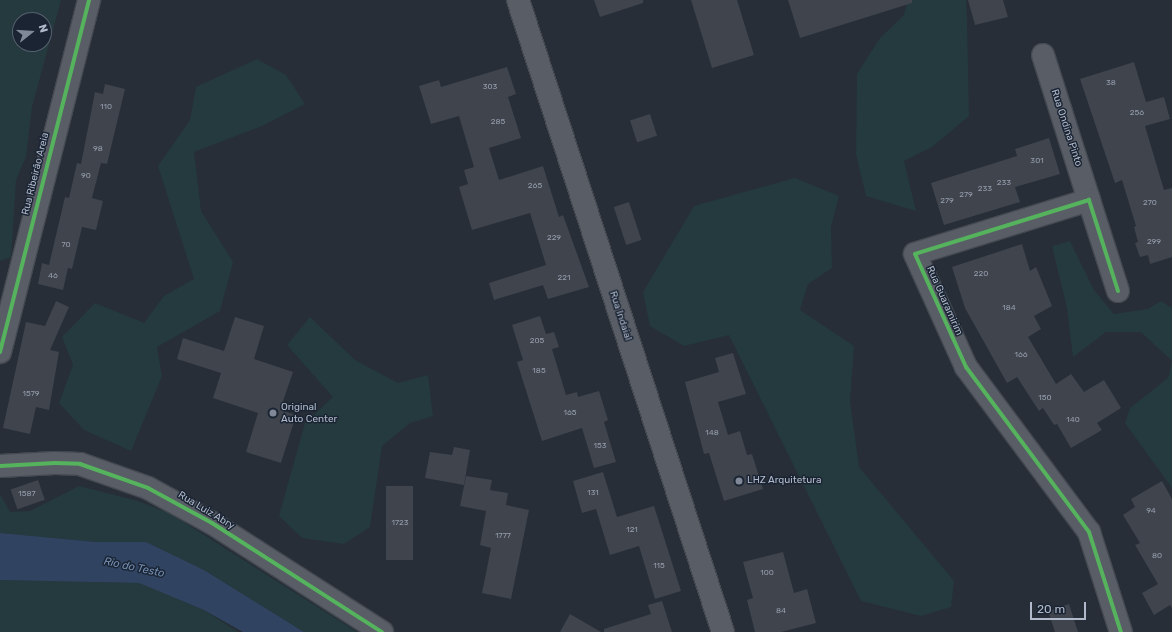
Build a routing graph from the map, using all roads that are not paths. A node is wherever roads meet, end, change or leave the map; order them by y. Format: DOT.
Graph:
graph roads {
  1 [pos="89,0"];
  2 [pos="518,0"];
  3 [pos="1043,55"];
  4 [pos="1089,200"];
  5 [pos="1118,291"];
  6 [pos="0,352"];
  7 [pos="0,466"];
  8 [pos="382,632"];
  9 [pos="723,632"];
  10 [pos="1121,632"];
  1 -- 6 [label="street, Rua Ribeirão Areia"];
  2 -- 9 [label="street, Rua Indaial"];
  3 -- 4 [label="street, Rua Ondina Pinto"];
  4 -- 5 [label="street"];
  4 -- 10 [label="street, Rua Guaramirim"];
  7 -- 8 [label="street, Rua Luiz Abry"];
}
